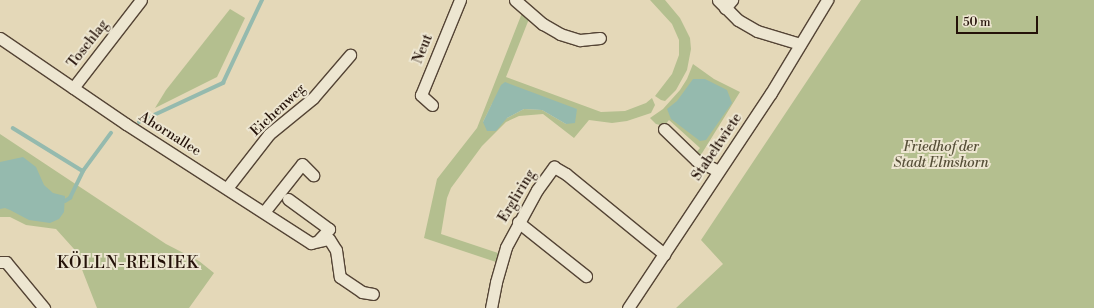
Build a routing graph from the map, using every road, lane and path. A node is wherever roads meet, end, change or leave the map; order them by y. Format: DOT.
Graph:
graph roads {
  1 [pos="141,0"];
  2 [pos="460,0"];
  3 [pos="514,0"];
  4 [pos="827,0"];
  5 [pos="725,3"];
  6 [pos="0,38"];
  7 [pos="600,38"];
  8 [pos="800,44"];
  9 [pos="350,55"];
  10 [pos="74,88"];
  11 [pos="432,105"];
  12 [pos="664,129"];
  13 [pos="719,171"];
  14 [pos="313,175"];
  15 [pos="227,188"];
  16 [pos="288,199"];
  17 [pos="264,212"];
  18 [pos="518,222"];
  19 [pos="318,241"];
  20 [pos="664,254"];
  21 [pos="0,262"];
  22 [pos="586,276"];
  23 [pos="373,294"];
  24 [pos="630,307"];
  25 [pos="44,308"];
  26 [pos="492,308"];
  1 -- 10 [label="street, Toschlag"];
  2 -- 11 [label="street, Neut"];
  3 -- 7 [label="street"];
  4 -- 8 [label="street, Stabeltwiete"];
  5 -- 8 [label="street"];
  6 -- 10 [label="street, Ahornallee"];
  8 -- 13 [label="street, Stabeltwiete"];
  9 -- 15 [label="street, Eichenweg"];
  10 -- 15 [label="street, Ahornallee"];
  12 -- 13 [label="street"];
  13 -- 20 [label="street, Stabeltwiete"];
  14 -- 17 [label="street"];
  15 -- 17 [label="street, Ahornallee"];
  16 -- 19 [label="street"];
  17 -- 19 [label="street, Ahornallee"];
  18 -- 20 [label="street, Ergliring"];
  18 -- 22 [label="street"];
  18 -- 26 [label="street, Ergliring"];
  19 -- 23 [label="street, Ahornallee"];
  20 -- 24 [label="street, Stabeltwiete"];
  21 -- 25 [label="street"];
}
